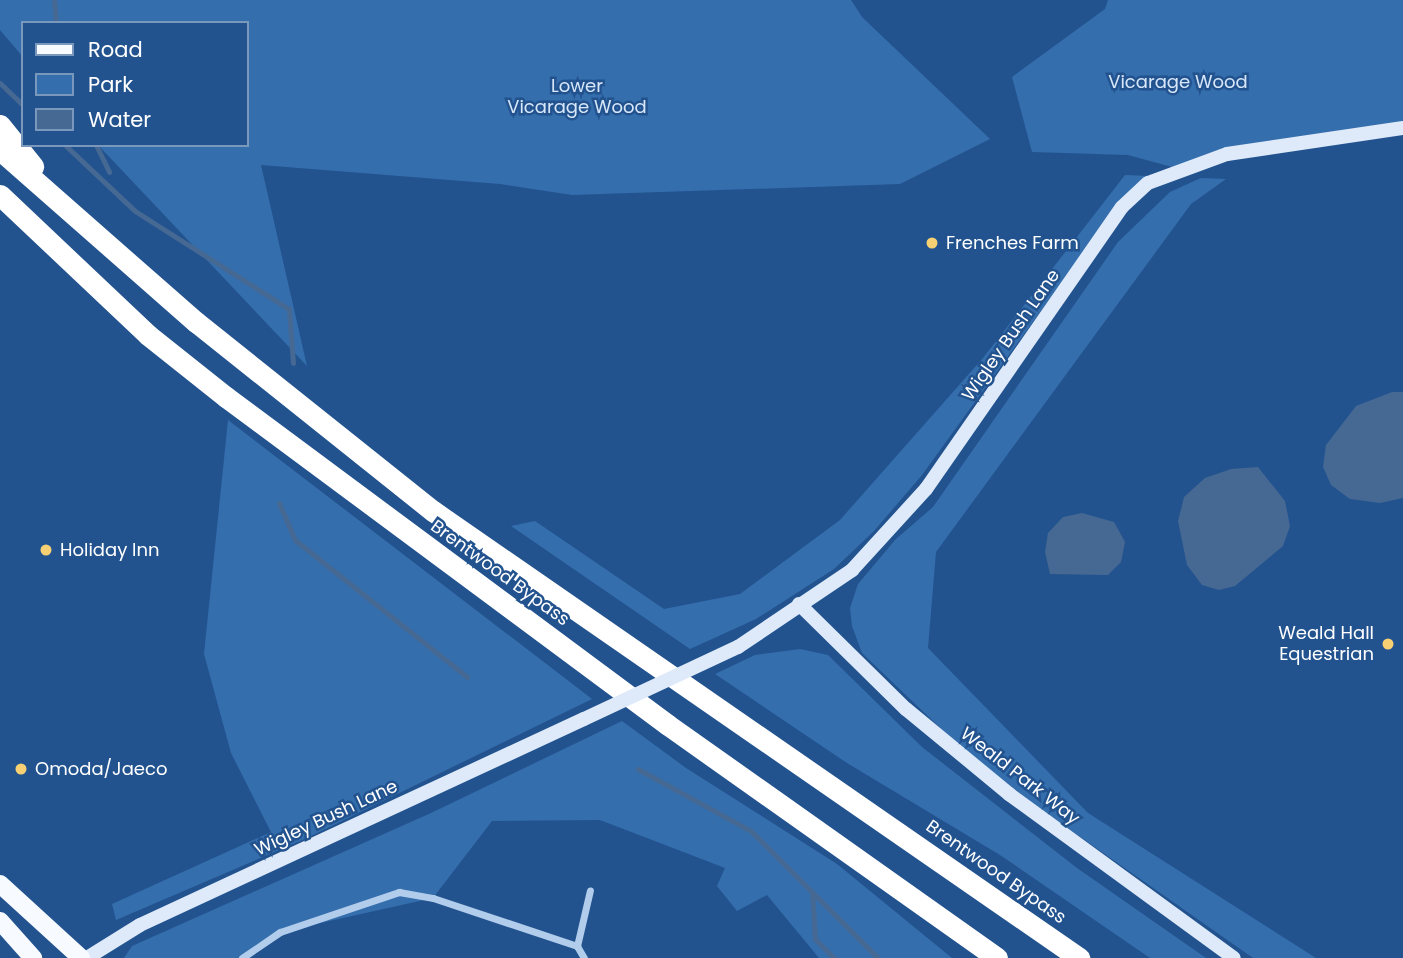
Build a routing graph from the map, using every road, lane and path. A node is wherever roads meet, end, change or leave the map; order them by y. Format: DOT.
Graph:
graph roads {
  1 [pos="0,125"];
  2 [pos="1403,128"];
  3 [pos="0,150"];
  4 [pos="0,195"];
  5 [pos="78,222"];
  6 [pos="799,604"];
  7 [pos="0,884"];
  8 [pos="590,890"];
  9 [pos="0,921"];
  10 [pos="577,946"];
  11 [pos="33,958"];
  12 [pos="81,958"];
  13 [pos="87,958"];
  14 [pos="242,958"];
  15 [pos="584,958"];
  16 [pos="997,958"];
  17 [pos="1079,958"];
  18 [pos="1234,958"];
  1 -- 5 [label="highway"];
  2 -- 6 [label="street, Wigley Bush Lane"];
  3 -- 5 [label="highway"];
  4 -- 16 [label="highway, Brentwood Bypass"];
  5 -- 17 [label="highway, Brentwood Bypass"];
  6 -- 13 [label="street, Wigley Bush Lane, bridge"];
  6 -- 18 [label="street, Weald Park Way"];
  7 -- 12 [label="main road"];
  8 -- 10 [label="street"];
  9 -- 11 [label="main road"];
  10 -- 14 [label="street"];
  10 -- 15 [label="street"];
}
